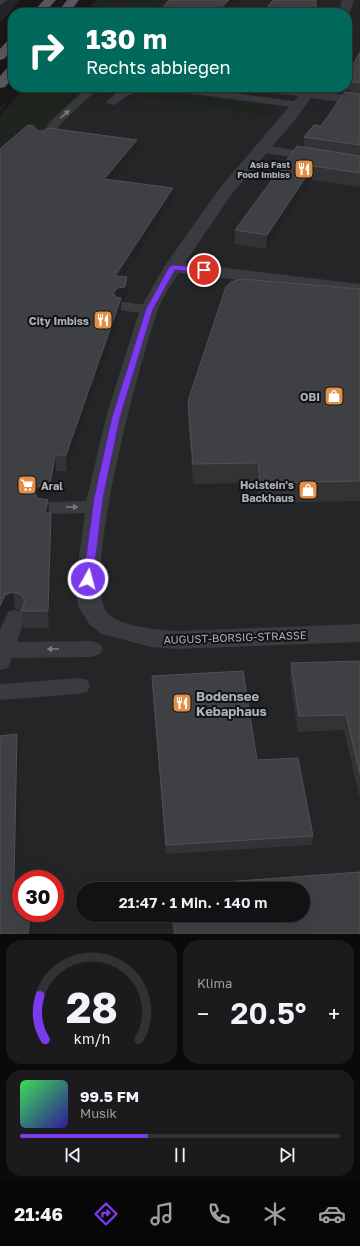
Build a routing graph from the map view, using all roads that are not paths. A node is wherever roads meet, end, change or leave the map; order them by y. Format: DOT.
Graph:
graph roads {
  1 [pos="3,0"];
  2 [pos="50,0"];
  3 [pos="73,0"];
  4 [pos="0,2"];
  5 [pos="360,4"];
  6 [pos="347,5"];
  7 [pos="43,8"];
  8 [pos="67,8"];
  9 [pos="8,47"];
  10 [pos="0,56"];
  11 [pos="8,75"];
  12 [pos="0,84"];
  13 [pos="90,92"];
  14 [pos="124,92"];
  15 [pos="252,92"];
  16 [pos="288,92"];
  17 [pos="306,95"];
  18 [pos="360,101"];
  19 [pos="112,102"];
  20 [pos="42,139"];
  21 [pos="262,149"];
  22 [pos="360,164"];
  23 [pos="173,267"];
  24 [pos="360,289"];
  25 [pos="123,307"];
  26 [pos="149,309"];
  27 [pos="97,507"];
  28 [pos="46,508"];
  29 [pos="15,617"];
  30 [pos="360,633"];
  31 [pos="92,649"];
  32 [pos="2,654"];
  33 [pos="79,686"];
  34 [pos="0,692"];
  1 -- 4 [label="lane"];
  2 -- 7 [label="main road"];
  3 -- 8 [label="main road"];
  5 -- 6 [label="street"];
  9 -- 10 [label="main road"];
  11 -- 12 [label="main road"];
  20 -- 13 [label="lane, one-way"];
  14 -- 19 [label="lane"];
  15 -- 17 [label="lane"];
  16 -- 17 [label="street"];
  17 -- 18 [label="street"];
  17 -- 21 [label="street"];
  21 -- 22 [label="lane"];
  21 -- 23 [label="street"];
  23 -- 24 [label="street"];
  23 -- 26 [label="street"];
  25 -- 26 [label="lane"];
  26 -- 27 [label="street"];
  28 -- 27 [label="lane, one-way"];
  27 -- 30 [label="street, AUGUST-BORSIG-STRASSE"];
  29 -- 32 [label="lane"];
  31 -- 32 [label="lane, one-way"];
  33 -- 34 [label="lane"];
}
